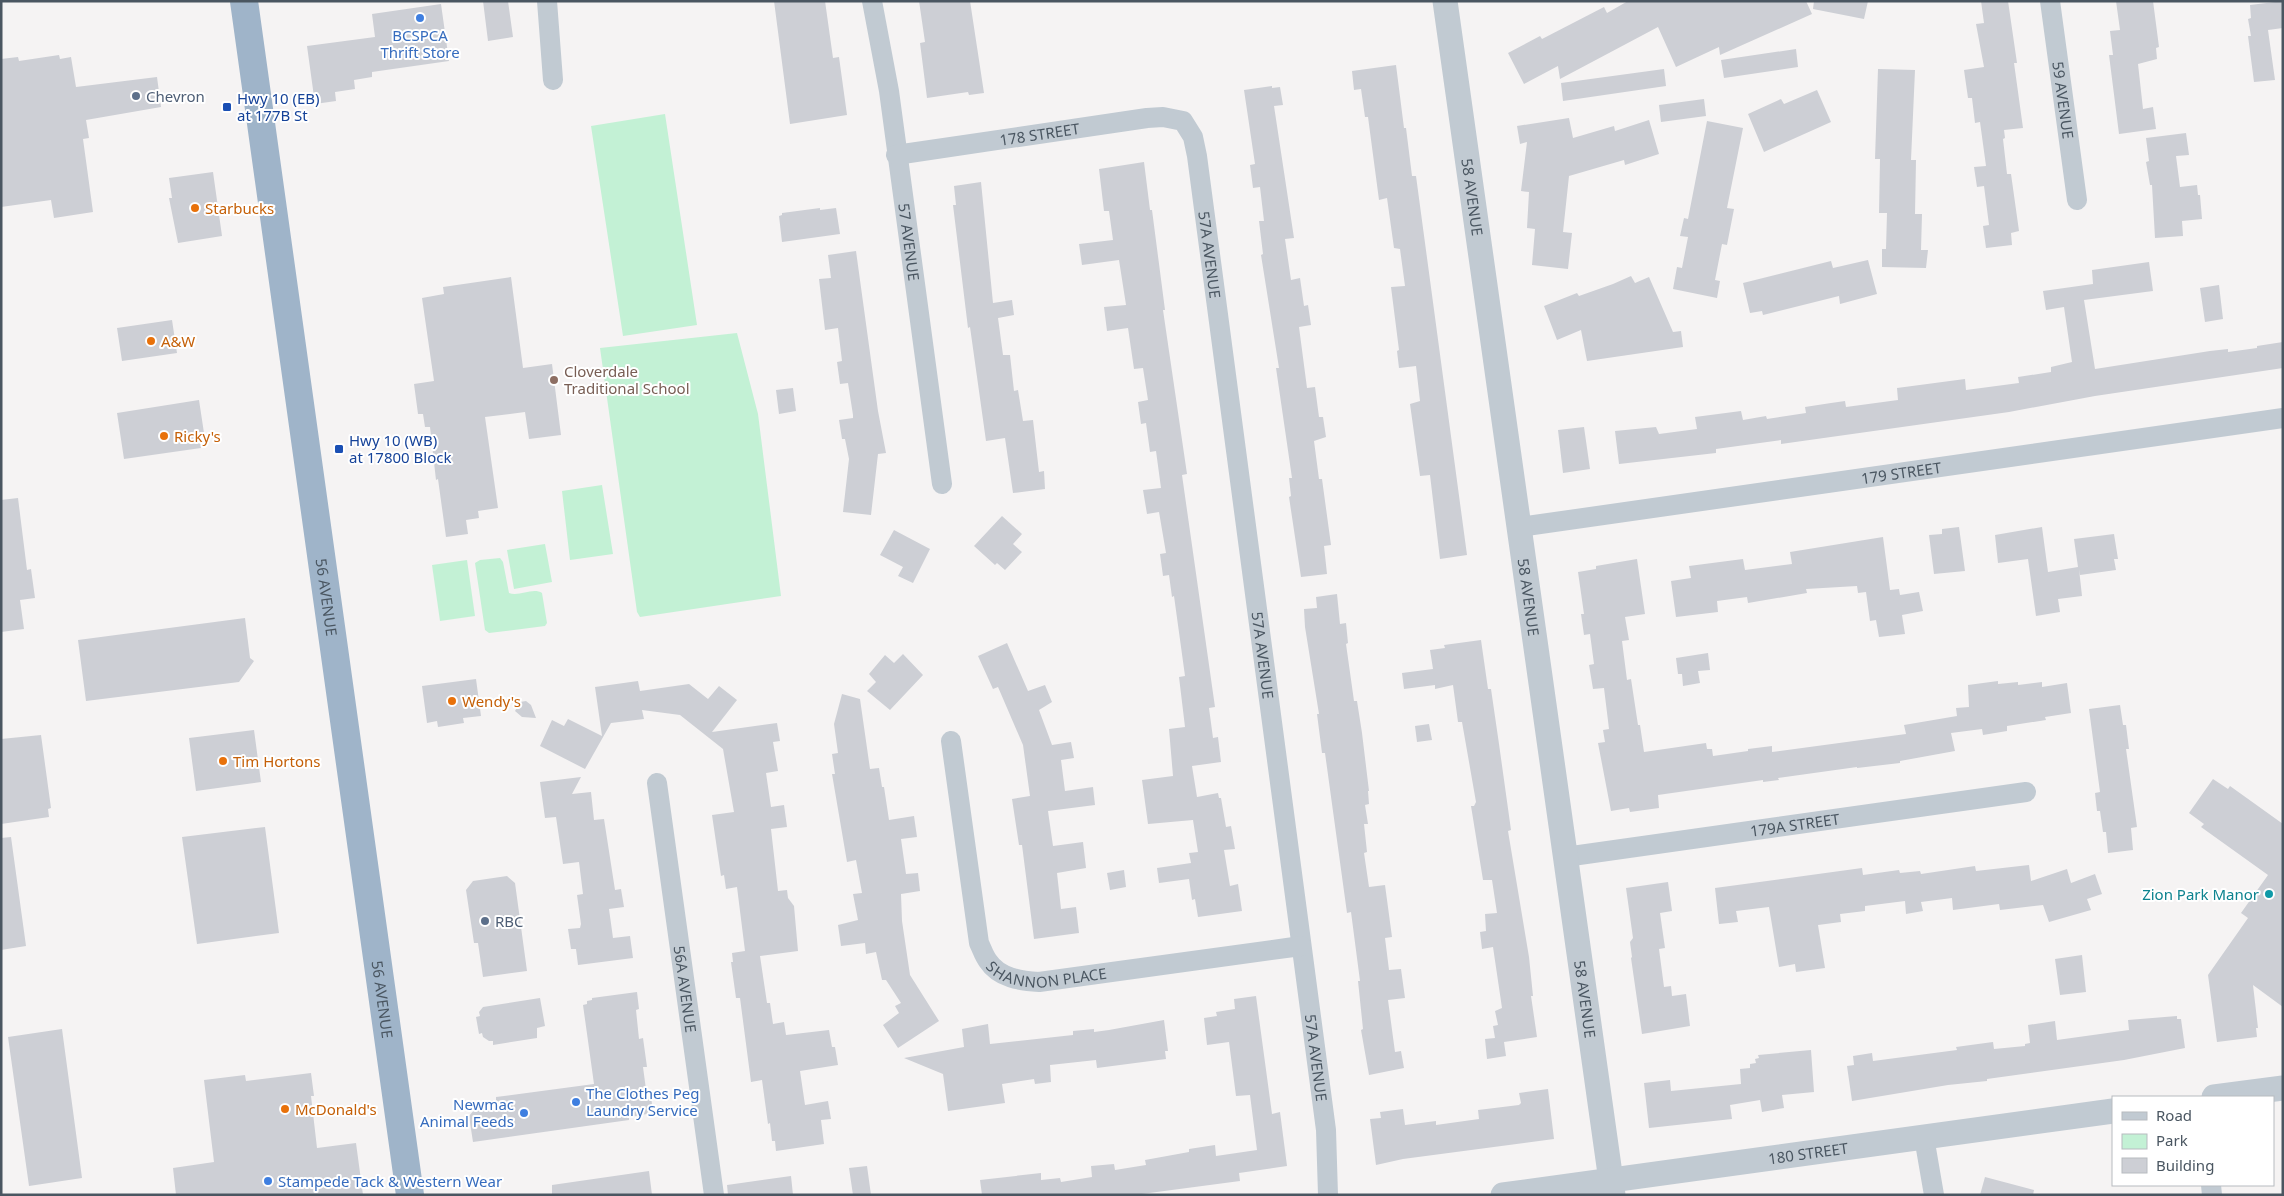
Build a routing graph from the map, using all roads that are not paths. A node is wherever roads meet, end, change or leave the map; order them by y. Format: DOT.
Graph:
graph roads {
  1 [pos="244,1"];
  2 [pos="546,1"];
  3 [pos="872,1"];
  4 [pos="1445,1"];
  5 [pos="2050,1"];
  6 [pos="553,80"];
  7 [pos="1183,121"];
  8 [pos="896,155"];
  9 [pos="2077,200"];
  10 [pos="2283,418"];
  11 [pos="942,484"];
  12 [pos="1520,526"];
  13 [pos="951,741"];
  14 [pos="657,783"];
  15 [pos="2026,792"];
  16 [pos="1565,857"];
  17 [pos="1300,946"];
  18 [pos="2283,1088"];
  19 [pos="2222,1096"];
  20 [pos="2112,1111"];
  21 [pos="1924,1137"];
  22 [pos="1612,1188"];
  23 [pos="410,1195"];
  24 [pos="714,1195"];
  25 [pos="1328,1195"];
  26 [pos="1503,1195"];
  27 [pos="1934,1195"];
  1 -- 23 [label="highway, 56 AVENUE"];
  2 -- 6 [label="street"];
  3 -- 8 [label="street, 57 AVENUE"];
  4 -- 12 [label="street, 58 AVENUE"];
  5 -- 9 [label="street, 59 AVENUE"];
  7 -- 8 [label="street, 178 STREET"];
  7 -- 17 [label="street, 57A AVENUE"];
  8 -- 11 [label="street, 57 AVENUE"];
  10 -- 12 [label="street, 179 STREET"];
  12 -- 16 [label="street, 58 AVENUE"];
  13 -- 17 [label="street, SHANNON PLACE"];
  14 -- 24 [label="street, 56A AVENUE"];
  15 -- 16 [label="street, 179A STREET"];
  16 -- 22 [label="street, 58 AVENUE"];
  17 -- 25 [label="street, 57A AVENUE"];
  18 -- 19 [label="street"];
  20 -- 21 [label="street, 180 STREET"];
  21 -- 22 [label="street, 180 STREET"];
  21 -- 27 [label="street"];
  22 -- 26 [label="street, 180 STREET"];
}
